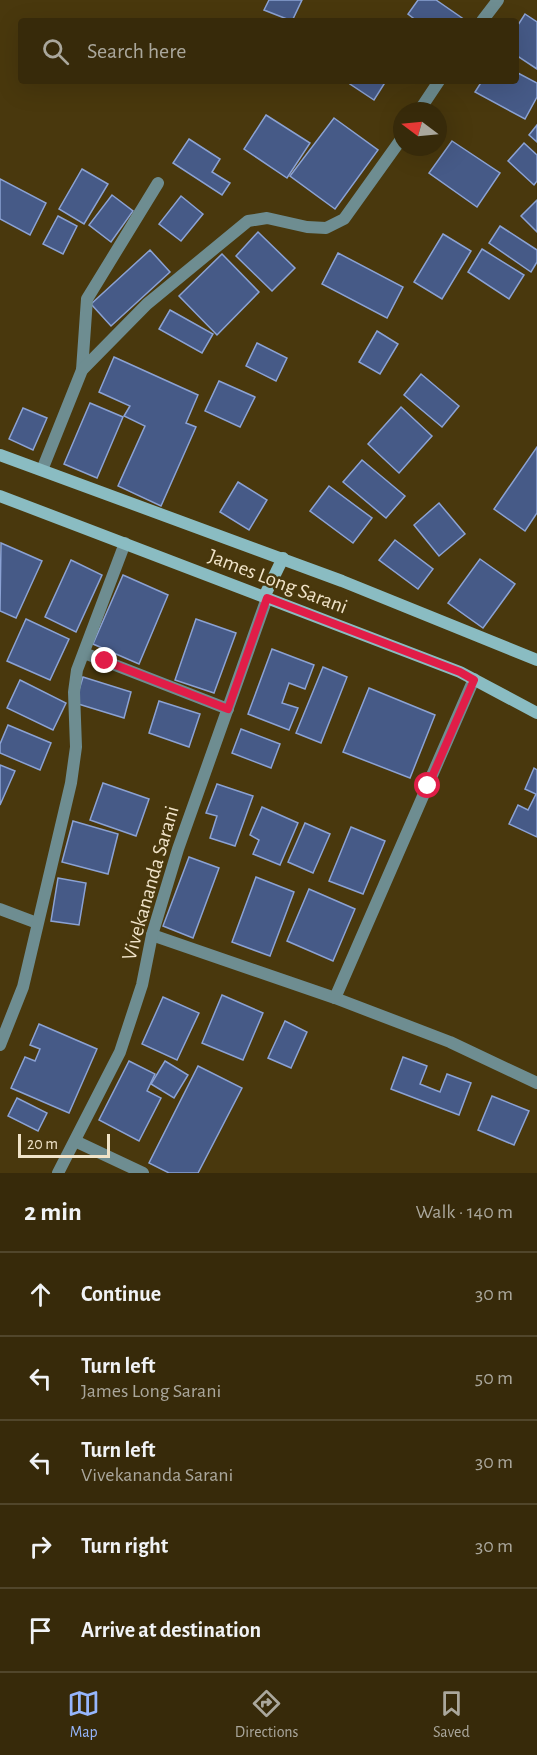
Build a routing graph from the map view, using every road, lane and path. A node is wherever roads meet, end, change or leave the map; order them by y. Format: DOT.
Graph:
graph roads {
  1 [pos="498,0"];
  2 [pos="484,18"];
  3 [pos="437,84"];
  4 [pos="425,102"];
  5 [pos="393,151"];
  6 [pos="159,183"];
  7 [pos="82,370"];
  8 [pos="0,455"];
  9 [pos="42,470"];
  10 [pos="0,496"];
  11 [pos="125,543"];
  12 [pos="283,558"];
  13 [pos="266,597"];
  14 [pos="84,653"];
  15 [pos="537,660"];
  16 [pos="474,680"];
  17 [pos="228,709"];
  18 [pos="537,712"];
  19 [pos="0,909"];
  20 [pos="37,923"];
  21 [pos="152,935"];
  22 [pos="335,998"];
  23 [pos="0,1045"];
  24 [pos="537,1083"];
  25 [pos="75,1141"];
  26 [pos="58,1173"];
  27 [pos="143,1173"];
  1 -- 2 [label="street"];
  3 -- 4 [label="street"];
  5 -- 7 [label="street"];
  6 -- 7 [label="street"];
  7 -- 9 [label="street"];
  8 -- 9 [label="main road"];
  9 -- 12 [label="main road"];
  10 -- 11 [label="main road, James Long Sarani"];
  11 -- 13 [label="main road, James Long Sarani"];
  11 -- 14 [label="street"];
  12 -- 13 [label="main road"];
  12 -- 15 [label="main road"];
  13 -- 16 [label="main road, James Long Sarani"];
  13 -- 17 [label="street, Vivekananda Sarani"];
  14 -- 17 [label="street"];
  14 -- 20 [label="street"];
  16 -- 18 [label="main road, James Long Sarani"];
  16 -- 22 [label="street"];
  17 -- 21 [label="street, Vivekananda Sarani"];
  19 -- 20 [label="street"];
  20 -- 23 [label="street"];
  21 -- 22 [label="street"];
  21 -- 25 [label="street, Vivekananda Sarani"];
  22 -- 24 [label="street"];
  25 -- 26 [label="street, Vivekananda Sarani"];
  25 -- 27 [label="street"];
}
